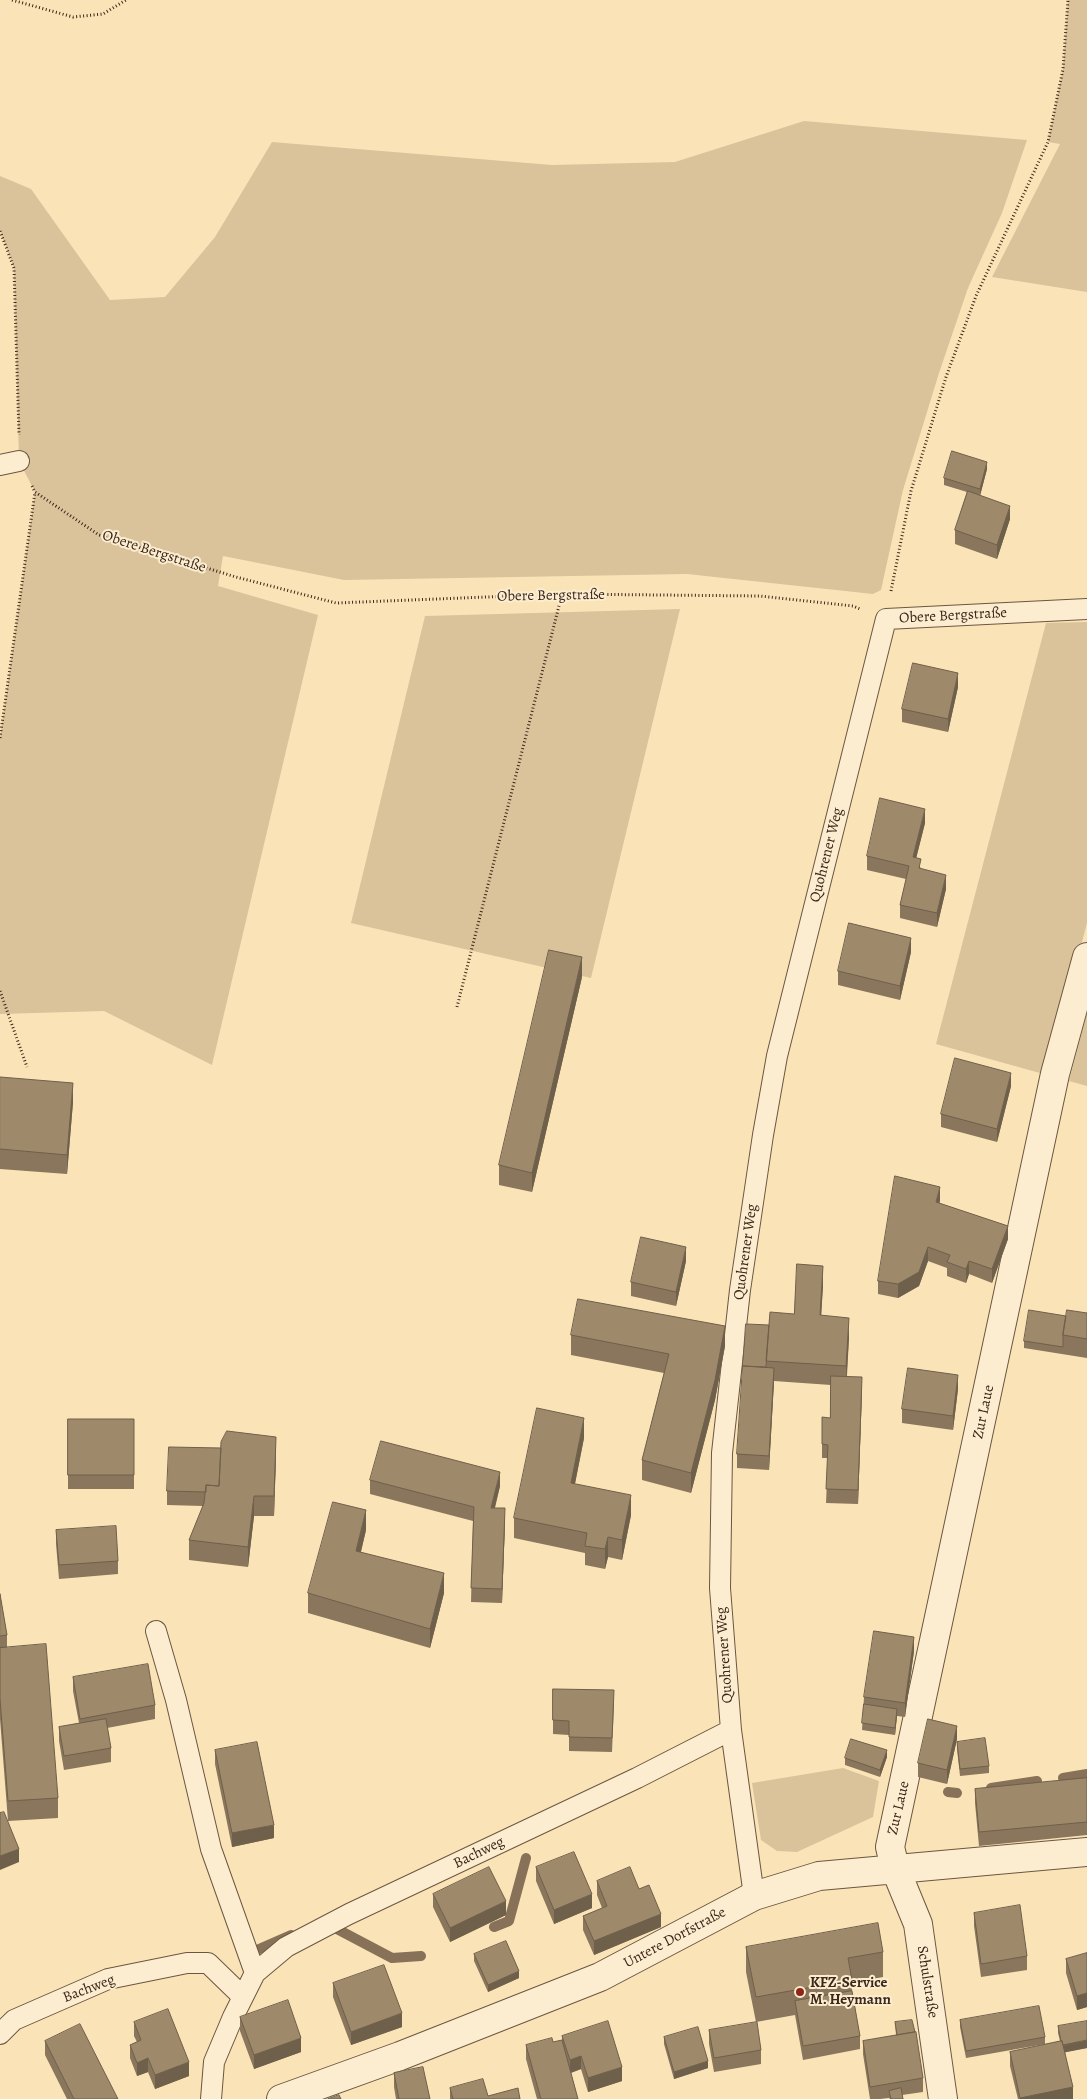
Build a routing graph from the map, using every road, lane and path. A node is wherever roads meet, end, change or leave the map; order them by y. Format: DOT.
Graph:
graph roads {
  1 [pos="12,0"];
  2 [pos="126,0"];
  3 [pos="1068,0"];
  4 [pos="0,231"];
  5 [pos="10,463"];
  6 [pos="562,594"];
  7 [pos="1087,609"];
  8 [pos="886,619"];
  9 [pos="0,738"];
  10 [pos="1087,957"];
  11 [pos="0,990"];
  12 [pos="457,1007"];
  13 [pos="27,1068"];
  14 [pos="156,1631"];
  15 [pos="731,1730"];
  16 [pos="1087,1852"];
  17 [pos="895,1868"];
  18 [pos="754,1896"];
  19 [pos="255,1973"];
  20 [pos="243,1997"];
  21 [pos="0,2034"];
  22 [pos="211,2099"];
  23 [pos="281,2099"];
  24 [pos="943,2099"];
  1 -- 2 [label="path"];
  3 -- 8 [label="path"];
  4 -- 5 [label="path"];
  6 -- 8 [label="path, Obere Bergstraße"];
  6 -- 9 [label="path, Obere Bergstraße"];
  6 -- 12 [label="path"];
  7 -- 8 [label="lane, Obere Bergstraße"];
  8 -- 15 [label="lane, Quohrener Weg"];
  10 -- 17 [label="street, Zur Laue"];
  11 -- 13 [label="path"];
  14 -- 19 [label="lane"];
  15 -- 18 [label="lane, Quohrener Weg"];
  15 -- 19 [label="lane, Bachweg"];
  16 -- 17 [label="street, Untere Dorfstraße"];
  17 -- 18 [label="street, Untere Dorfstraße"];
  17 -- 24 [label="street, Schulstraße"];
  18 -- 23 [label="street, Untere Dorfstraße"];
  19 -- 20 [label="lane, Bachweg"];
  20 -- 21 [label="lane, Bachweg"];
  20 -- 22 [label="lane, Bachweg"];
}
